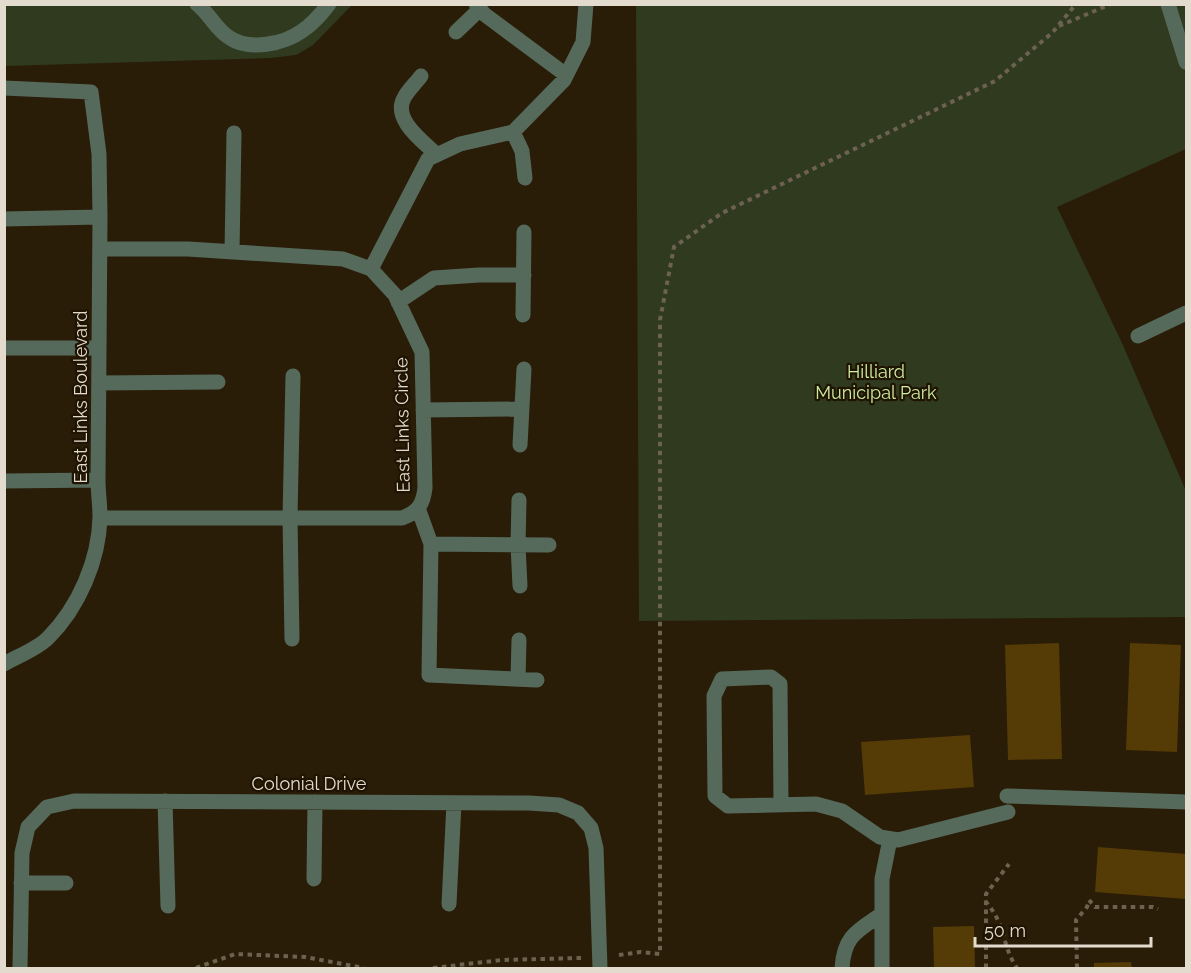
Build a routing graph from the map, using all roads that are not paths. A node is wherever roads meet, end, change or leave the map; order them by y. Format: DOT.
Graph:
graph roads {
  1 [pos="196,4"];
  2 [pos="329,4"];
  3 [pos="586,4"];
  4 [pos="1168,4"];
  5 [pos="478,7"];
  6 [pos="456,32"];
  7 [pos="1186,62"];
  8 [pos="566,75"];
  9 [pos="422,76"];
  10 [pos="4,88"];
  11 [pos="513,132"];
  12 [pos="234,133"];
  13 [pos="437,155"];
  14 [pos="525,177"];
  15 [pos="100,217"];
  16 [pos="4,219"];
  17 [pos="524,232"];
  18 [pos="100,249"];
  19 [pos="232,252"];
  20 [pos="371,269"];
  21 [pos="524,275"];
  22 [pos="398,302"];
  23 [pos="1186,313"];
  24 [pos="524,315"];
  25 [pos="1138,336"];
  26 [pos="4,348"];
  27 [pos="99,348"];
  28 [pos="524,369"];
  29 [pos="293,376"];
  30 [pos="218,382"];
  31 [pos="99,383"];
  32 [pos="423,410"];
  33 [pos="522,410"];
  34 [pos="520,445"];
  35 [pos="98,480"];
  36 [pos="4,481"];
  37 [pos="519,500"];
  38 [pos="418,508"];
  39 [pos="290,517"];
  40 [pos="100,518"];
  41 [pos="431,544"];
  42 [pos="518,545"];
  43 [pos="549,545"];
  44 [pos="520,586"];
  45 [pos="292,639"];
  46 [pos="519,640"];
  47 [pos="4,664"];
  48 [pos="518,679"];
  49 [pos="537,680"];
  50 [pos="165,801"];
  51 [pos="315,802"];
  52 [pos="1186,802"];
  53 [pos="454,803"];
  54 [pos="781,804"];
  55 [pos="890,839"];
  56 [pos="314,879"];
  57 [pos="21,883"];
  58 [pos="66,883"];
  59 [pos="449,904"];
  60 [pos="168,906"];
  61 [pos="882,914"];
  62 [pos="600,963"];
  63 [pos="20,969"];
  64 [pos="842,969"];
  65 [pos="882,969"];
  1 -- 2 [label="street"];
  3 -- 8 [label="street"];
  4 -- 7 [label="street"];
  5 -- 6 [label="street"];
  5 -- 8 [label="street"];
  8 -- 11 [label="street"];
  9 -- 13 [label="street"];
  10 -- 15 [label="street, East Links Boulevard"];
  11 -- 13 [label="street"];
  11 -- 14 [label="street"];
  12 -- 19 [label="street"];
  13 -- 20 [label="street"];
  15 -- 16 [label="street"];
  15 -- 18 [label="street, East Links Boulevard"];
  17 -- 21 [label="street"];
  18 -- 19 [label="street, East Links Circle"];
  18 -- 27 [label="street, East Links Boulevard"];
  19 -- 20 [label="street, East Links Circle"];
  20 -- 22 [label="street, East Links Circle"];
  21 -- 22 [label="street"];
  21 -- 24 [label="street"];
  22 -- 32 [label="street, East Links Circle"];
  23 -- 25 [label="street"];
  26 -- 27 [label="street"];
  27 -- 31 [label="street, East Links Boulevard"];
  28 -- 33 [label="street"];
  29 -- 39 [label="street"];
  30 -- 31 [label="street"];
  31 -- 35 [label="street, East Links Boulevard"];
  32 -- 33 [label="street"];
  32 -- 38 [label="street, East Links Circle"];
  33 -- 34 [label="street"];
  35 -- 36 [label="street"];
  35 -- 40 [label="street, East Links Boulevard"];
  37 -- 42 [label="street"];
  38 -- 39 [label="street, East Links Circle"];
  38 -- 41 [label="street"];
  39 -- 40 [label="street, East Links Circle"];
  39 -- 45 [label="street"];
  40 -- 47 [label="street, East Links Boulevard"];
  41 -- 42 [label="street"];
  41 -- 48 [label="street"];
  42 -- 43 [label="street"];
  42 -- 44 [label="street"];
  46 -- 48 [label="street"];
  48 -- 49 [label="street"];
  50 -- 51 [label="street, Colonial Drive"];
  50 -- 57 [label="street, Colonial Drive"];
  50 -- 60 [label="street"];
  51 -- 53 [label="street, Colonial Drive"];
  51 -- 56 [label="street"];
  52 -- 55 [label="street"];
  53 -- 59 [label="street"];
  53 -- 62 [label="street, Colonial Drive"];
  54 -- 54 [label="street"];
  54 -- 55 [label="street"];
  55 -- 61 [label="street"];
  57 -- 58 [label="street"];
  57 -- 63 [label="street, Colonial Drive"];
  61 -- 64 [label="street"];
  61 -- 65 [label="street"];
}
